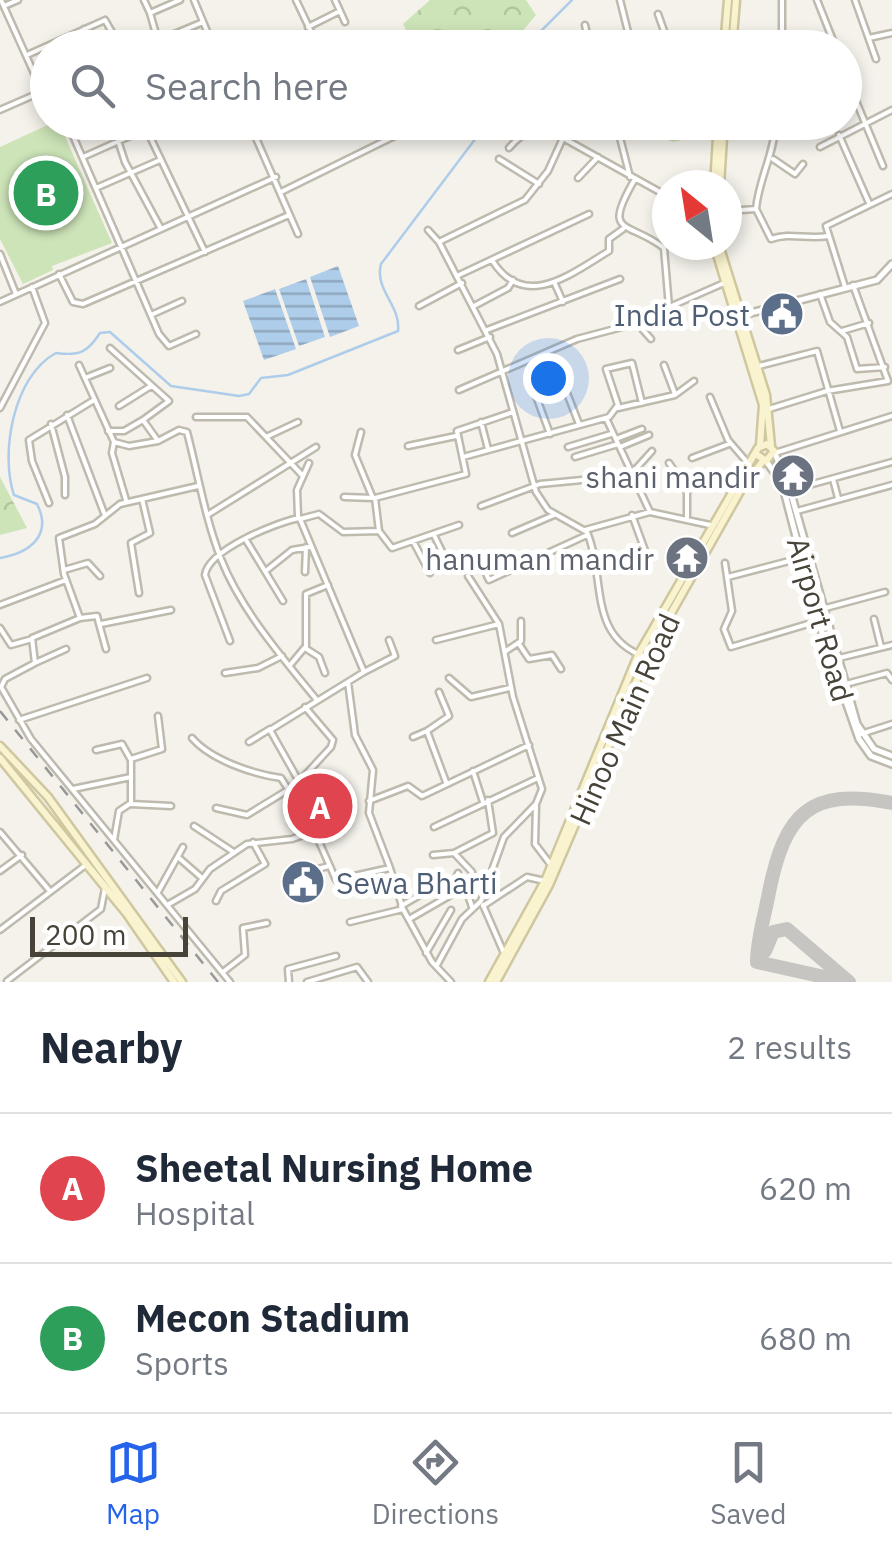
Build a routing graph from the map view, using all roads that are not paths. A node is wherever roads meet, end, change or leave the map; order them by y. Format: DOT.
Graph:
graph roads {
  1 [pos="18,0"];
  2 [pos="144,0"];
  3 [pos="180,0"];
  4 [pos="194,0"];
  5 [pos="296,0"];
  6 [pos="336,0"];
  7 [pos="620,0"];
  8 [pos="728,0"];
  9 [pos="736,0"];
  10 [pos="782,0"];
  11 [pos="816,0"];
  12 [pos="855,0"];
  13 [pos="3,3"];
  14 [pos="340,11"];
  15 [pos="150,13"];
  16 [pos="658,14"];
  17 [pos="204,22"];
  18 [pos="345,22"];
  19 [pos="585,24"];
  20 [pos="308,27"];
  21 [pos="84,29"];
  22 [pos="112,30"];
  23 [pos="155,30"];
  24 [pos="184,30"];
  25 [pos="207,30"];
  26 [pos="310,30"];
  27 [pos="586,30"];
  28 [pos="628,30"];
  29 [pos="664,30"];
  30 [pos="728,30"];
  31 [pos="731,30"];
  32 [pos="782,30"];
  33 [pos="828,30"];
  34 [pos="892,32"];
  35 [pos="869,38"];
  36 [pos="30,54"];
  37 [pos="27,55"];
  38 [pos="876,59"];
  39 [pos="30,61"];
  40 [pos="30,97"];
  41 [pos="0,110"];
  42 [pos="892,110"];
  43 [pos="862,114"];
  44 [pos="866,122"];
  45 [pos="862,124"];
  46 [pos="76,140"];
  47 [pos="123,140"];
  48 [pos="151,140"];
  49 [pos="258,140"];
  50 [pos="388,140"];
  51 [pos="518,140"];
  52 [pos="562,140"];
  53 [pos="567,140"];
  54 [pos="621,140"];
  55 [pos="720,140"];
  56 [pos="775,140"];
  57 [pos="830,140"];
  58 [pos="841,140"];
  59 [pos="118,142"];
  60 [pos="820,146"];
  61 [pos="509,148"];
  62 [pos="83,157"];
  63 [pos="598,157"];
  64 [pos="500,159"];
  65 [pos="773,159"];
  66 [pos="160,160"];
  67 [pos="803,164"];
  68 [pos="883,166"];
  69 [pos="718,170"];
  70 [pos="132,173"];
  71 [pos="276,177"];
  72 [pos="578,178"];
  73 [pos="633,178"];
  74 [pos="539,184"];
  75 [pos="96,188"];
  76 [pos="652,188"];
  77 [pos="281,192"];
  78 [pos="892,194"];
  79 [pos="869,203"];
  80 [pos="742,210"];
  81 [pos="756,210"];
  82 [pos="589,214"];
  83 [pos="290,215"];
  84 [pos="189,216"];
  85 [pos="161,228"];
  86 [pos="623,229"];
  87 [pos="428,230"];
  88 [pos="298,234"];
  89 [pos="828,236"];
  90 [pos="439,242"];
  91 [pos="122,246"];
  92 [pos="205,252"];
  93 [pos="0,254"];
  94 [pos="492,260"];
  95 [pos="719,260"];
  96 [pos="722,260"];
  97 [pos="892,264"];
  98 [pos="60,274"];
  99 [pos="459,276"];
  100 [pos="892,276"];
  101 [pos="620,279"];
  102 [pos="879,279"];
  103 [pos="513,280"];
  104 [pos="138,282"];
  105 [pos="462,282"];
  106 [pos="555,283"];
  107 [pos="724,284"];
  108 [pos="849,286"];
  109 [pos="31,287"];
  110 [pos="16,294"];
  111 [pos="820,294"];
  112 [pos="182,301"];
  113 [pos="0,302"];
  114 [pos="563,302"];
  115 [pos="419,306"];
  116 [pos="474,306"];
  117 [pos="669,307"];
  118 [pos="151,315"];
  119 [pos="743,315"];
  120 [pos="636,322"];
  121 [pos="868,323"];
  122 [pos="842,331"];
  123 [pos="196,334"];
  124 [pos="488,334"];
  125 [pos="651,338"];
  126 [pos="110,348"];
  127 [pos="458,350"];
  128 [pos="79,365"];
  129 [pos="556,365"];
  130 [pos="664,366"];
  131 [pos="758,366"];
  132 [pos="885,366"];
  133 [pos="110,368"];
  134 [pos="504,372"];
  135 [pos="85,378"];
  136 [pos="529,378"];
  137 [pos="694,381"];
  138 [pos="152,386"];
  139 [pos="459,390"];
  140 [pos="827,391"];
  141 [pos="675,394"];
  142 [pos="710,398"];
  143 [pos="94,400"];
  144 [pos="642,404"];
  145 [pos="119,406"];
  146 [pos="0,408"];
  147 [pos="618,408"];
  148 [pos="769,409"];
  149 [pos="512,412"];
  150 [pos="66,414"];
  151 [pos="892,416"];
  152 [pos="196,417"];
  153 [pos="606,418"];
  154 [pos="143,420"];
  155 [pos="298,422"];
  156 [pos="481,422"];
  157 [pos="51,424"];
  158 [pos="579,424"];
  159 [pos="642,429"];
  160 [pos="108,431"];
  161 [pos="361,432"];
  162 [pos="840,432"];
  163 [pos="550,434"];
  164 [pos="649,435"];
  165 [pos="456,436"];
  166 [pos="266,438"];
  167 [pos="521,440"];
  168 [pos="158,441"];
  169 [pos="617,441"];
  170 [pos="114,442"];
  171 [pos="730,444"];
  172 [pos="408,446"];
  173 [pos="316,447"];
  174 [pos="568,447"];
  175 [pos="488,449"];
  176 [pos="758,450"];
  177 [pos="773,450"];
  178 [pos="652,452"];
  179 [pos="463,457"];
  180 [pos="574,457"];
  181 [pos="692,458"];
  182 [pos="764,461"];
  183 [pos="892,462"];
  184 [pos="670,463"];
  185 [pos="749,463"];
  186 [pos="309,464"];
  187 [pos="291,466"];
  188 [pos="633,472"];
  189 [pos="302,475"];
  190 [pos="833,479"];
  191 [pos="582,480"];
  192 [pos="892,485"];
  193 [pos="198,486"];
  194 [pos="534,486"];
  195 [pos="790,490"];
  196 [pos="65,496"];
  197 [pos="344,497"];
  198 [pos="374,497"];
  199 [pos="142,499"];
  200 [pos="839,500"];
  201 [pos="127,502"];
  202 [pos="49,503"];
  203 [pos="481,506"];
  204 [pos="797,511"];
  205 [pos="650,512"];
  206 [pos="104,513"];
  207 [pos="209,514"];
  208 [pos="554,514"];
  209 [pos="632,515"];
  210 [pos="687,516"];
  211 [pos="299,519"];
  212 [pos="710,525"];
  213 [pos="459,526"];
  214 [pos="379,531"];
  215 [pos="586,532"];
  216 [pos="512,533"];
  217 [pos="434,535"];
  218 [pos="246,540"];
  219 [pos="413,542"];
  220 [pos="309,547"];
  221 [pos="219,552"];
  222 [pos="647,556"];
  223 [pos="805,556"];
  224 [pos="725,562"];
  225 [pos="482,565"];
  226 [pos="64,570"];
  227 [pos="267,570"];
  228 [pos="451,570"];
  229 [pos="304,572"];
  230 [pos="430,573"];
  231 [pos="100,576"];
  232 [pos="468,576"];
  233 [pos="728,577"];
  234 [pos="66,580"];
  235 [pos="328,585"];
  236 [pos="885,592"];
  237 [pos="139,593"];
  238 [pos="283,601"];
  239 [pos="0,605"];
  240 [pos="822,609"];
  241 [pos="171,610"];
  242 [pos="80,618"];
  243 [pos="874,619"];
  244 [pos="520,621"];
  245 [pos="818,621"];
  246 [pos="101,624"];
  247 [pos="499,624"];
  248 [pos="0,628"];
  249 [pos="32,639"];
  250 [pos="388,640"];
  251 [pos="436,640"];
  252 [pos="230,641"];
  253 [pos="519,644"];
  254 [pos="892,644"];
  255 [pos="882,647"];
  256 [pos="305,648"];
  257 [pos="66,650"];
  258 [pos="106,650"];
  259 [pos="506,651"];
  260 [pos="284,655"];
  261 [pos="642,656"];
  262 [pos="839,658"];
  263 [pos="35,663"];
  264 [pos="291,664"];
  265 [pos="561,670"];
  266 [pos="364,672"];
  267 [pos="225,673"];
  268 [pos="326,674"];
  269 [pos="147,678"];
  270 [pos="449,678"];
  271 [pos="892,680"];
  272 [pos="348,681"];
  273 [pos="846,684"];
  274 [pos="510,688"];
  275 [pos="439,692"];
  276 [pos="316,700"];
  277 [pos="305,707"];
  278 [pos="158,716"];
  279 [pos="19,720"];
  280 [pos="892,724"];
  281 [pos="270,729"];
  282 [pos="428,731"];
  283 [pos="862,734"];
  284 [pos="413,737"];
  285 [pos="192,738"];
  286 [pos="248,742"];
  287 [pos="529,744"];
  288 [pos="0,746"];
  289 [pos="96,750"];
  290 [pos="892,756"];
  291 [pos="0,758"];
  292 [pos="131,760"];
  293 [pos="892,764"];
  294 [pos="473,771"];
  295 [pos="132,777"];
  296 [pos="540,777"];
  297 [pos="302,780"];
  298 [pos="446,784"];
  299 [pos="73,789"];
  300 [pos="288,789"];
  301 [pos="485,801"];
  302 [pos="368,802"];
  303 [pos="131,804"];
  304 [pos="536,804"];
  305 [pos="170,806"];
  306 [pos="216,808"];
  307 [pos="194,826"];
  308 [pos="434,827"];
  309 [pos="317,831"];
  310 [pos="0,832"];
  311 [pos="114,840"];
  312 [pos="254,842"];
  313 [pos="183,847"];
  314 [pos="233,852"];
  315 [pos="454,852"];
  316 [pos="22,854"];
  317 [pos="433,855"];
  318 [pos="86,858"];
  319 [pos="180,858"];
  320 [pos="551,865"];
  321 [pos="329,866"];
  322 [pos="390,868"];
  323 [pos="0,871"];
  324 [pos="458,873"];
  325 [pos="291,876"];
  326 [pos="202,878"];
  327 [pos="444,881"];
  328 [pos="545,881"];
  329 [pos="105,886"];
  330 [pos="49,890"];
  331 [pos="158,892"];
  332 [pos="216,901"];
  333 [pos="169,904"];
  334 [pos="482,904"];
  335 [pos="402,907"];
  336 [pos="472,908"];
  337 [pos="451,910"];
  338 [pos="410,918"];
  339 [pos="350,922"];
  340 [pos="267,923"];
  341 [pos="0,930"];
  342 [pos="426,952"];
  343 [pos="336,956"];
  344 [pos="505,956"];
  345 [pos="437,966"];
  346 [pos="0,972"];
  347 [pos="222,972"];
  348 [pos="8,982"];
  349 [pos="174,982"];
  350 [pos="182,982"];
  351 [pos="230,982"];
  352 [pos="290,982"];
  353 [pos="307,982"];
  354 [pos="368,982"];
  355 [pos="451,982"];
  356 [pos="492,982"];
  1 -- 13 [label="street"];
  2 -- 15 [label="street"];
  3 -- 15 [label="street"];
  4 -- 17 [label="street"];
  5 -- 20 [label="street"];
  6 -- 14 [label="street"];
  7 -- 28 [label="street"];
  8 -- 30 [label="main road"];
  9 -- 31 [label="main road"];
  10 -- 32 [label="street"];
  11 -- 33 [label="street"];
  12 -- 35 [label="street"];
  13 -- 37 [label="street"];
  14 -- 18 [label="street"];
  14 -- 20 [label="street"];
  15 -- 23 [label="street"];
  16 -- 29 [label="street"];
  17 -- 24 [label="street"];
  17 -- 25 [label="street"];
  19 -- 27 [label="street"];
  20 -- 26 [label="street"];
  21 -- 22 [label="street"];
  34 -- 35 [label="street"];
  35 -- 38 [label="street"];
  36 -- 37 [label="street"];
  37 -- 39 [label="street"];
  40 -- 41 [label="street"];
  42 -- 44 [label="street"];
  43 -- 44 [label="street"];
  44 -- 45 [label="street"];
  44 -- 68 [label="street"];
  46 -- 62 [label="street"];
  47 -- 59 [label="street"];
  48 -- 66 [label="street"];
  49 -- 71 [label="street"];
  50 -- 77 [label="street"];
  51 -- 61 [label="street"];
  52 -- 74 [label="street"];
  53 -- 63 [label="street"];
  54 -- 73 [label="street"];
  55 -- 69 [label="main road"];
  56 -- 65 [label="street"];
  57 -- 60 [label="street"];
  58 -- 79 [label="street"];
  59 -- 62 [label="street"];
  59 -- 70 [label="street"];
  62 -- 75 [label="street"];
  63 -- 72 [label="street"];
  63 -- 73 [label="street"];
  64 -- 74 [label="street"];
  65 -- 67 [label="street"];
  65 -- 81 [label="street"];
  66 -- 70 [label="street"];
  66 -- 84 [label="street"];
  70 -- 75 [label="street"];
  70 -- 85 [label="street"];
  71 -- 77 [label="street"];
  71 -- 84 [label="street"];
  73 -- 76 [label="street"];
  73 -- 86 [label="street"];
  74 -- 90 [label="street"];
  75 -- 91 [label="street"];
  77 -- 83 [label="street"];
  78 -- 79 [label="street"];
  79 -- 89 [label="street"];
  80 -- 81 [label="street"];
  81 -- 89 [label="street"];
  82 -- 94 [label="street"];
  83 -- 88 [label="street"];
  83 -- 92 [label="street"];
  84 -- 85 [label="street"];
  84 -- 92 [label="street"];
  85 -- 91 [label="street"];
  86 -- 106 [label="street"];
  86 -- 117 [label="street"];
  87 -- 90 [label="street"];
  89 -- 108 [label="street"];
  90 -- 99 [label="street"];
  91 -- 98 [label="street"];
  91 -- 104 [label="street"];
  92 -- 104 [label="street"];
  93 -- 110 [label="street"];
  94 -- 99 [label="street"];
  94 -- 103 [label="street"];
  95 -- 107 [label="main road"];
  96 -- 119 [label="main road"];
  97 -- 102 [label="street"];
  98 -- 104 [label="street"];
  98 -- 109 [label="street"];
  99 -- 105 [label="street"];
  100 -- 102 [label="street"];
  101 -- 114 [label="street"];
  102 -- 108 [label="street"];
  103 -- 106 [label="street"];
  103 -- 116 [label="street"];
  104 -- 118 [label="street"];
  105 -- 115 [label="street"];
  105 -- 116 [label="street"];
  106 -- 114 [label="street"];
  107 -- 117 [label="street"];
  107 -- 176 [label="main road"];
  108 -- 111 [label="street"];
  108 -- 121 [label="street"];
  109 -- 110 [label="street"];
  109 -- 146 [label="street"];
  110 -- 113 [label="street"];
  111 -- 119 [label="street"];
  111 -- 122 [label="street"];
  112 -- 118 [label="street"];
  114 -- 124 [label="street"];
  116 -- 124 [label="street"];
  117 -- 120 [label="street"];
  118 -- 123 [label="street"];
  119 -- 131 [label="main road"];
  120 -- 125 [label="street"];
  120 -- 134 [label="street"];
  121 -- 122 [label="street"];
  121 -- 132 [label="street"];
  122 -- 132 [label="street"];
  124 -- 127 [label="street"];
  124 -- 134 [label="street"];
  126 -- 138 [label="street"];
  128 -- 135 [label="street"];
  129 -- 158 [label="street"];
  130 -- 141 [label="street"];
  131 -- 140 [label="street"];
  131 -- 148 [label="main road"];
  132 -- 140 [label="street"];
  133 -- 135 [label="street"];
  134 -- 139 [label="street"];
  134 -- 149 [label="street"];
  135 -- 143 [label="street"];
  136 -- 163 [label="street"];
  137 -- 141 [label="street"];
  138 -- 145 [label="street"];
  138 -- 154 [label="street"];
  140 -- 148 [label="street"];
  140 -- 162 [label="street"];
  141 -- 144 [label="street"];
  142 -- 171 [label="street"];
  143 -- 150 [label="street"];
  143 -- 160 [label="street"];
  144 -- 147 [label="street"];
  144 -- 147 [label="street"];
  147 -- 153 [label="street"];
  148 -- 177 [label="main road"];
  149 -- 156 [label="street"];
  149 -- 167 [label="street"];
  150 -- 157 [label="street"];
  150 -- 206 [label="street"];
  151 -- 162 [label="street"];
  152 -- 166 [label="street"];
  153 -- 158 [label="street"];
  153 -- 169 [label="street"];
  154 -- 160 [label="street"];
  154 -- 168 [label="street"];
  155 -- 166 [label="street"];
  156 -- 165 [label="street"];
  156 -- 175 [label="street"];
  157 -- 196 [label="street"];
  157 -- 202 [label="street"];
  158 -- 163 [label="street"];
  159 -- 169 [label="street"];
  160 -- 170 [label="street"];
  161 -- 198 [label="street"];
  162 -- 177 [label="street"];
  163 -- 167 [label="street"];
  164 -- 169 [label="street"];
  165 -- 172 [label="street"];
  165 -- 179 [label="street"];
  166 -- 187 [label="street"];
  167 -- 175 [label="street"];
  167 -- 194 [label="street"];
  168 -- 170 [label="street"];
  168 -- 193 [label="street"];
  169 -- 174 [label="street"];
  169 -- 180 [label="street"];
  169 -- 188 [label="street"];
  170 -- 201 [label="street"];
  171 -- 181 [label="street"];
  171 -- 185 [label="street"];
  173 -- 187 [label="street"];
  175 -- 179 [label="street"];
  176 -- 177 [label="main road"];
  176 -- 182 [label="main road"];
  176 -- 185 [label="main road, Hinoo Main Road"];
  177 -- 182 [label="main road, Hinoo Main Road"];
  177 -- 195 [label="street, Airport Road"];
  178 -- 188 [label="street"];
  179 -- 198 [label="street"];
  182 -- 223 [label="street, Airport Road"];
  182 -- 261 [label="main road, Hinoo Main Road"];
  183 -- 190 [label="street"];
  184 -- 210 [label="street"];
  185 -- 212 [label="main road, Hinoo Main Road"];
  186 -- 189 [label="street"];
  187 -- 189 [label="street"];
  187 -- 207 [label="street"];
  188 -- 205 [label="street"];
  189 -- 211 [label="street"];
  190 -- 195 [label="street"];
  190 -- 200 [label="street"];
  191 -- 194 [label="street"];
  192 -- 200 [label="street"];
  193 -- 199 [label="street"];
  193 -- 207 [label="street"];
  194 -- 203 [label="street"];
  194 -- 208 [label="street"];
  195 -- 204 [label="street, Airport Road"];
  197 -- 198 [label="street"];
  198 -- 214 [label="street"];
  199 -- 201 [label="street"];
  199 -- 237 [label="street"];
  200 -- 204 [label="street"];
  201 -- 206 [label="street"];
  204 -- 223 [label="street, Airport Road"];
  205 -- 209 [label="street"];
  205 -- 210 [label="street"];
  206 -- 226 [label="street"];
  207 -- 221 [label="street"];
  208 -- 215 [label="street"];
  208 -- 216 [label="street"];
  209 -- 215 [label="street"];
  209 -- 222 [label="street"];
  210 -- 212 [label="street"];
  211 -- 214 [label="street"];
  211 -- 218 [label="street"];
  211 -- 220 [label="street"];
  212 -- 261 [label="main road, Hinoo Main Road"];
  213 -- 217 [label="street"];
  214 -- 219 [label="street"];
  215 -- 225 [label="street"];
  215 -- 261 [label="street"];
  217 -- 219 [label="street"];
  217 -- 228 [label="street"];
  218 -- 221 [label="street"];
  218 -- 227 [label="street"];
  219 -- 230 [label="street"];
  220 -- 227 [label="street"];
  220 -- 229 [label="street"];
  220 -- 235 [label="street"];
  221 -- 252 [label="street"];
  221 -- 260 [label="street"];
  223 -- 233 [label="street"];
  223 -- 240 [label="street, Airport Road"];
  223 -- 245 [label="street, Airport Road"];
  224 -- 233 [label="street"];
  226 -- 231 [label="street"];
  226 -- 234 [label="street"];
  227 -- 238 [label="street"];
  232 -- 247 [label="street"];
  233 -- 245 [label="street"];
  234 -- 239 [label="street"];
  234 -- 242 [label="street"];
  235 -- 256 [label="street"];
  235 -- 266 [label="street"];
  236 -- 240 [label="street"];
  240 -- 262 [label="street, Airport Road"];
  241 -- 246 [label="street"];
  242 -- 246 [label="street"];
  242 -- 249 [label="street"];
  243 -- 255 [label="street"];
  244 -- 253 [label="street"];
  245 -- 293 [label="street, Airport Road"];
  246 -- 258 [label="street"];
  247 -- 251 [label="street"];
  247 -- 259 [label="street"];
  248 -- 249 [label="street"];
  249 -- 263 [label="street"];
  250 -- 266 [label="street"];
  253 -- 259 [label="street"];
  253 -- 265 [label="street"];
  254 -- 255 [label="street"];
  255 -- 262 [label="street"];
  256 -- 264 [label="street"];
  256 -- 268 [label="street"];
  257 -- 263 [label="street"];
  259 -- 274 [label="street"];
  260 -- 264 [label="street"];
  260 -- 267 [label="street"];
  261 -- 320 [label="main road, Hinoo Main Road"];
  261 -- 356 [label="main road, Hinoo Main Road"];
  262 -- 273 [label="street, Airport Road"];
  263 -- 279 [label="street"];
  264 -- 276 [label="street"];
  266 -- 272 [label="street"];
  269 -- 279 [label="street"];
  270 -- 274 [label="street"];
  271 -- 273 [label="street"];
  272 -- 276 [label="street"];
  272 -- 302 [label="street"];
  273 -- 283 [label="street, Airport Road"];
  274 -- 287 [label="street"];
  275 -- 282 [label="street"];
  276 -- 277 [label="street"];
  277 -- 281 [label="street"];
  277 -- 297 [label="street"];
  278 -- 292 [label="street"];
  279 -- 299 [label="street"];
  280 -- 283 [label="street"];
  281 -- 286 [label="street"];
  281 -- 297 [label="street"];
  282 -- 284 [label="street"];
  282 -- 298 [label="street"];
  283 -- 290 [label="street, Airport Road"];
  285 -- 300 [label="street"];
  287 -- 294 [label="street"];
  287 -- 296 [label="street"];
  288 -- 318 [label="main road"];
  289 -- 292 [label="street"];
  291 -- 318 [label="main road"];
  292 -- 295 [label="street"];
  294 -- 298 [label="street"];
  294 -- 301 [label="street"];
  295 -- 299 [label="street"];
  295 -- 303 [label="street"];
  296 -- 301 [label="street"];
  296 -- 304 [label="street"];
  297 -- 300 [label="street"];
  297 -- 309 [label="street"];
  298 -- 302 [label="street"];
  299 -- 311 [label="street"];
  300 -- 306 [label="street"];
  301 -- 308 [label="street"];
  301 -- 315 [label="street"];
  302 -- 322 [label="street"];
  303 -- 305 [label="street"];
  303 -- 311 [label="street"];
  304 -- 320 [label="street"];
  304 -- 334 [label="street"];
  307 -- 314 [label="street"];
  309 -- 312 [label="street"];
  309 -- 321 [label="street"];
  310 -- 316 [label="street"];
  311 -- 331 [label="street"];
  312 -- 314 [label="street"];
  312 -- 332 [label="street"];
  313 -- 319 [label="street"];
  314 -- 326 [label="street"];
  315 -- 317 [label="street"];
  315 -- 336 [label="street"];
  316 -- 323 [label="street"];
  316 -- 330 [label="street"];
  318 -- 329 [label="main road"];
  318 -- 330 [label="street"];
  318 -- 350 [label="main road"];
  319 -- 326 [label="street"];
  319 -- 331 [label="street"];
  320 -- 328 [label="main road, Hinoo Main Road"];
  321 -- 322 [label="street"];
  321 -- 325 [label="street"];
  322 -- 335 [label="street"];
  324 -- 338 [label="street"];
  326 -- 333 [label="street"];
  327 -- 335 [label="street"];
  328 -- 334 [label="street"];
  328 -- 344 [label="main road, Hinoo Main Road"];
  329 -- 348 [label="street"];
  329 -- 349 [label="main road"];
  330 -- 341 [label="street"];
  331 -- 333 [label="street"];
  333 -- 347 [label="street"];
  334 -- 336 [label="street"];
  334 -- 344 [label="street"];
  335 -- 338 [label="street"];
  335 -- 339 [label="street"];
  336 -- 345 [label="street"];
  337 -- 342 [label="street"];
  338 -- 342 [label="street"];
  340 -- 347 [label="street"];
  342 -- 345 [label="street"];
  343 -- 352 [label="street"];
  344 -- 356 [label="main road, Hinoo Main Road"];
  345 -- 355 [label="street"];
  346 -- 348 [label="street"];
  347 -- 351 [label="street"];
  353 -- 354 [label="street"];
}
